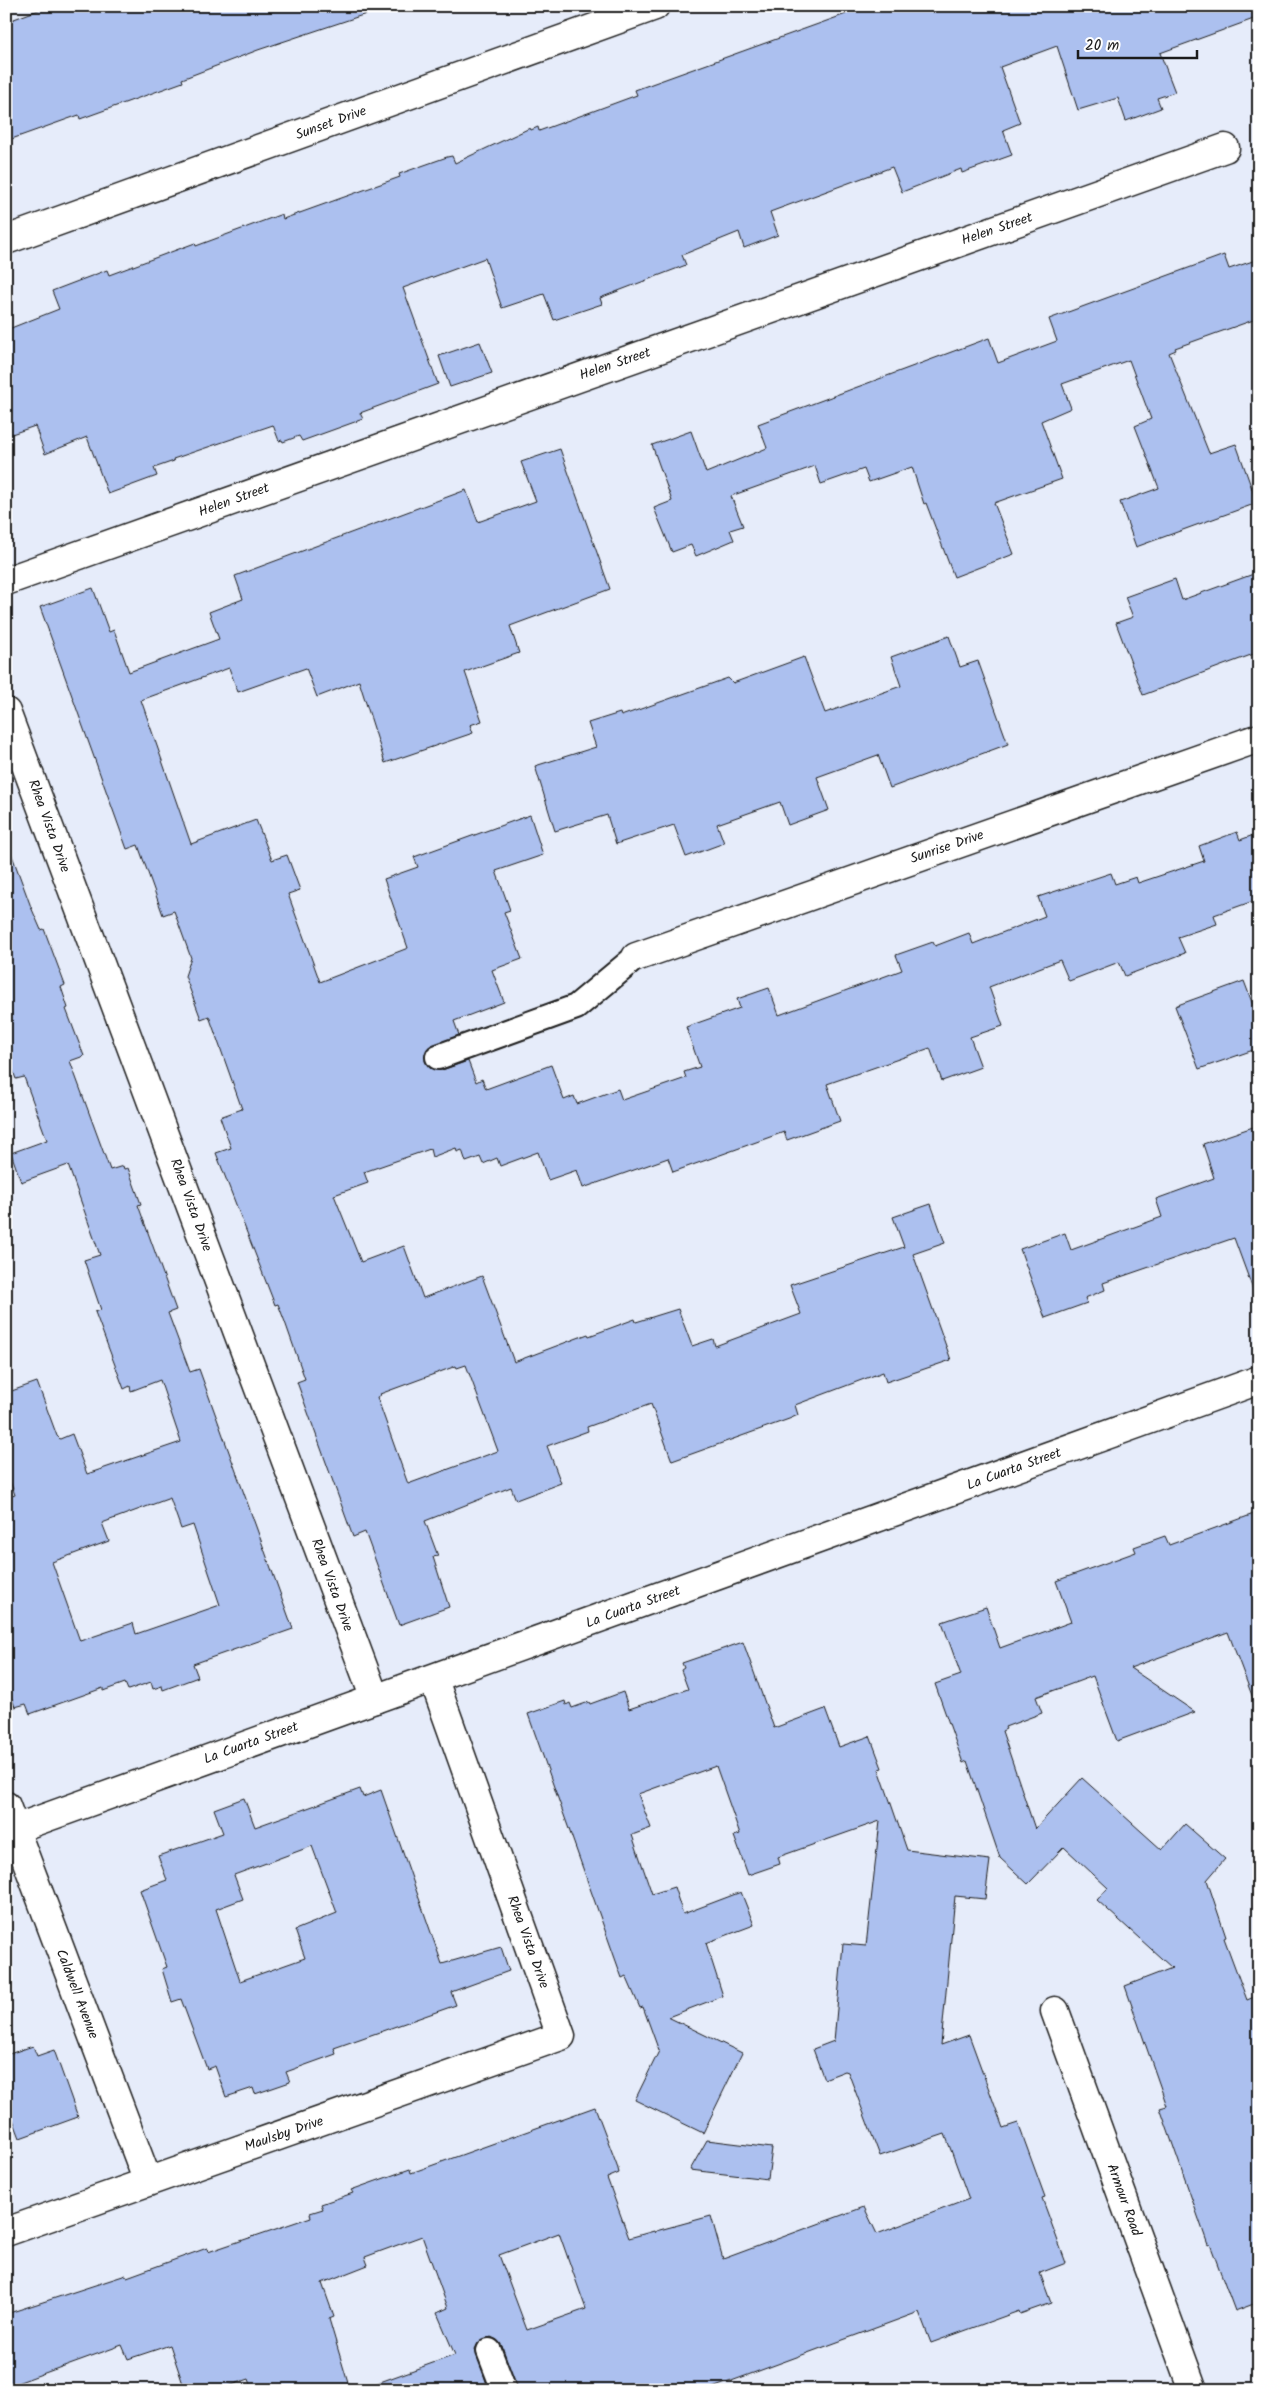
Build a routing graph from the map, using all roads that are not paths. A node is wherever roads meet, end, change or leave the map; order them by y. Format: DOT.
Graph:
graph roads {
  1 [pos="655,6"];
  2 [pos="1225,148"];
  3 [pos="6,240"];
  4 [pos="6,581"];
  5 [pos="6,712"];
  6 [pos="1259,738"];
  7 [pos="636,957"];
  8 [pos="438,1057"];
  9 [pos="1259,1380"];
  10 [pos="434,1680"];
  11 [pos="375,1699"];
  12 [pos="9,1822"];
  13 [pos="1055,2011"];
  14 [pos="562,2036"];
  15 [pos="148,2182"];
  16 [pos="6,2232"];
  17 [pos="489,2351"];
  18 [pos="504,2390"];
  19 [pos="1193,2390"];
  1 -- 3 [label="street, Sunset Drive"];
  2 -- 4 [label="street, Helen Street"];
  5 -- 11 [label="street, Rhea Vista Drive"];
  6 -- 7 [label="street, Sunrise Drive"];
  7 -- 8 [label="lane"];
  9 -- 10 [label="street, La Cuarta Street"];
  10 -- 11 [label="street, La Cuarta Street"];
  10 -- 14 [label="street, Rhea Vista Drive"];
  11 -- 12 [label="street, La Cuarta Street"];
  12 -- 15 [label="street, Caldwell Avenue"];
  13 -- 19 [label="street, Armour Road"];
  14 -- 15 [label="street, Maulsby Drive"];
  15 -- 16 [label="street, Maulsby Drive"];
  17 -- 18 [label="lane"];
}
